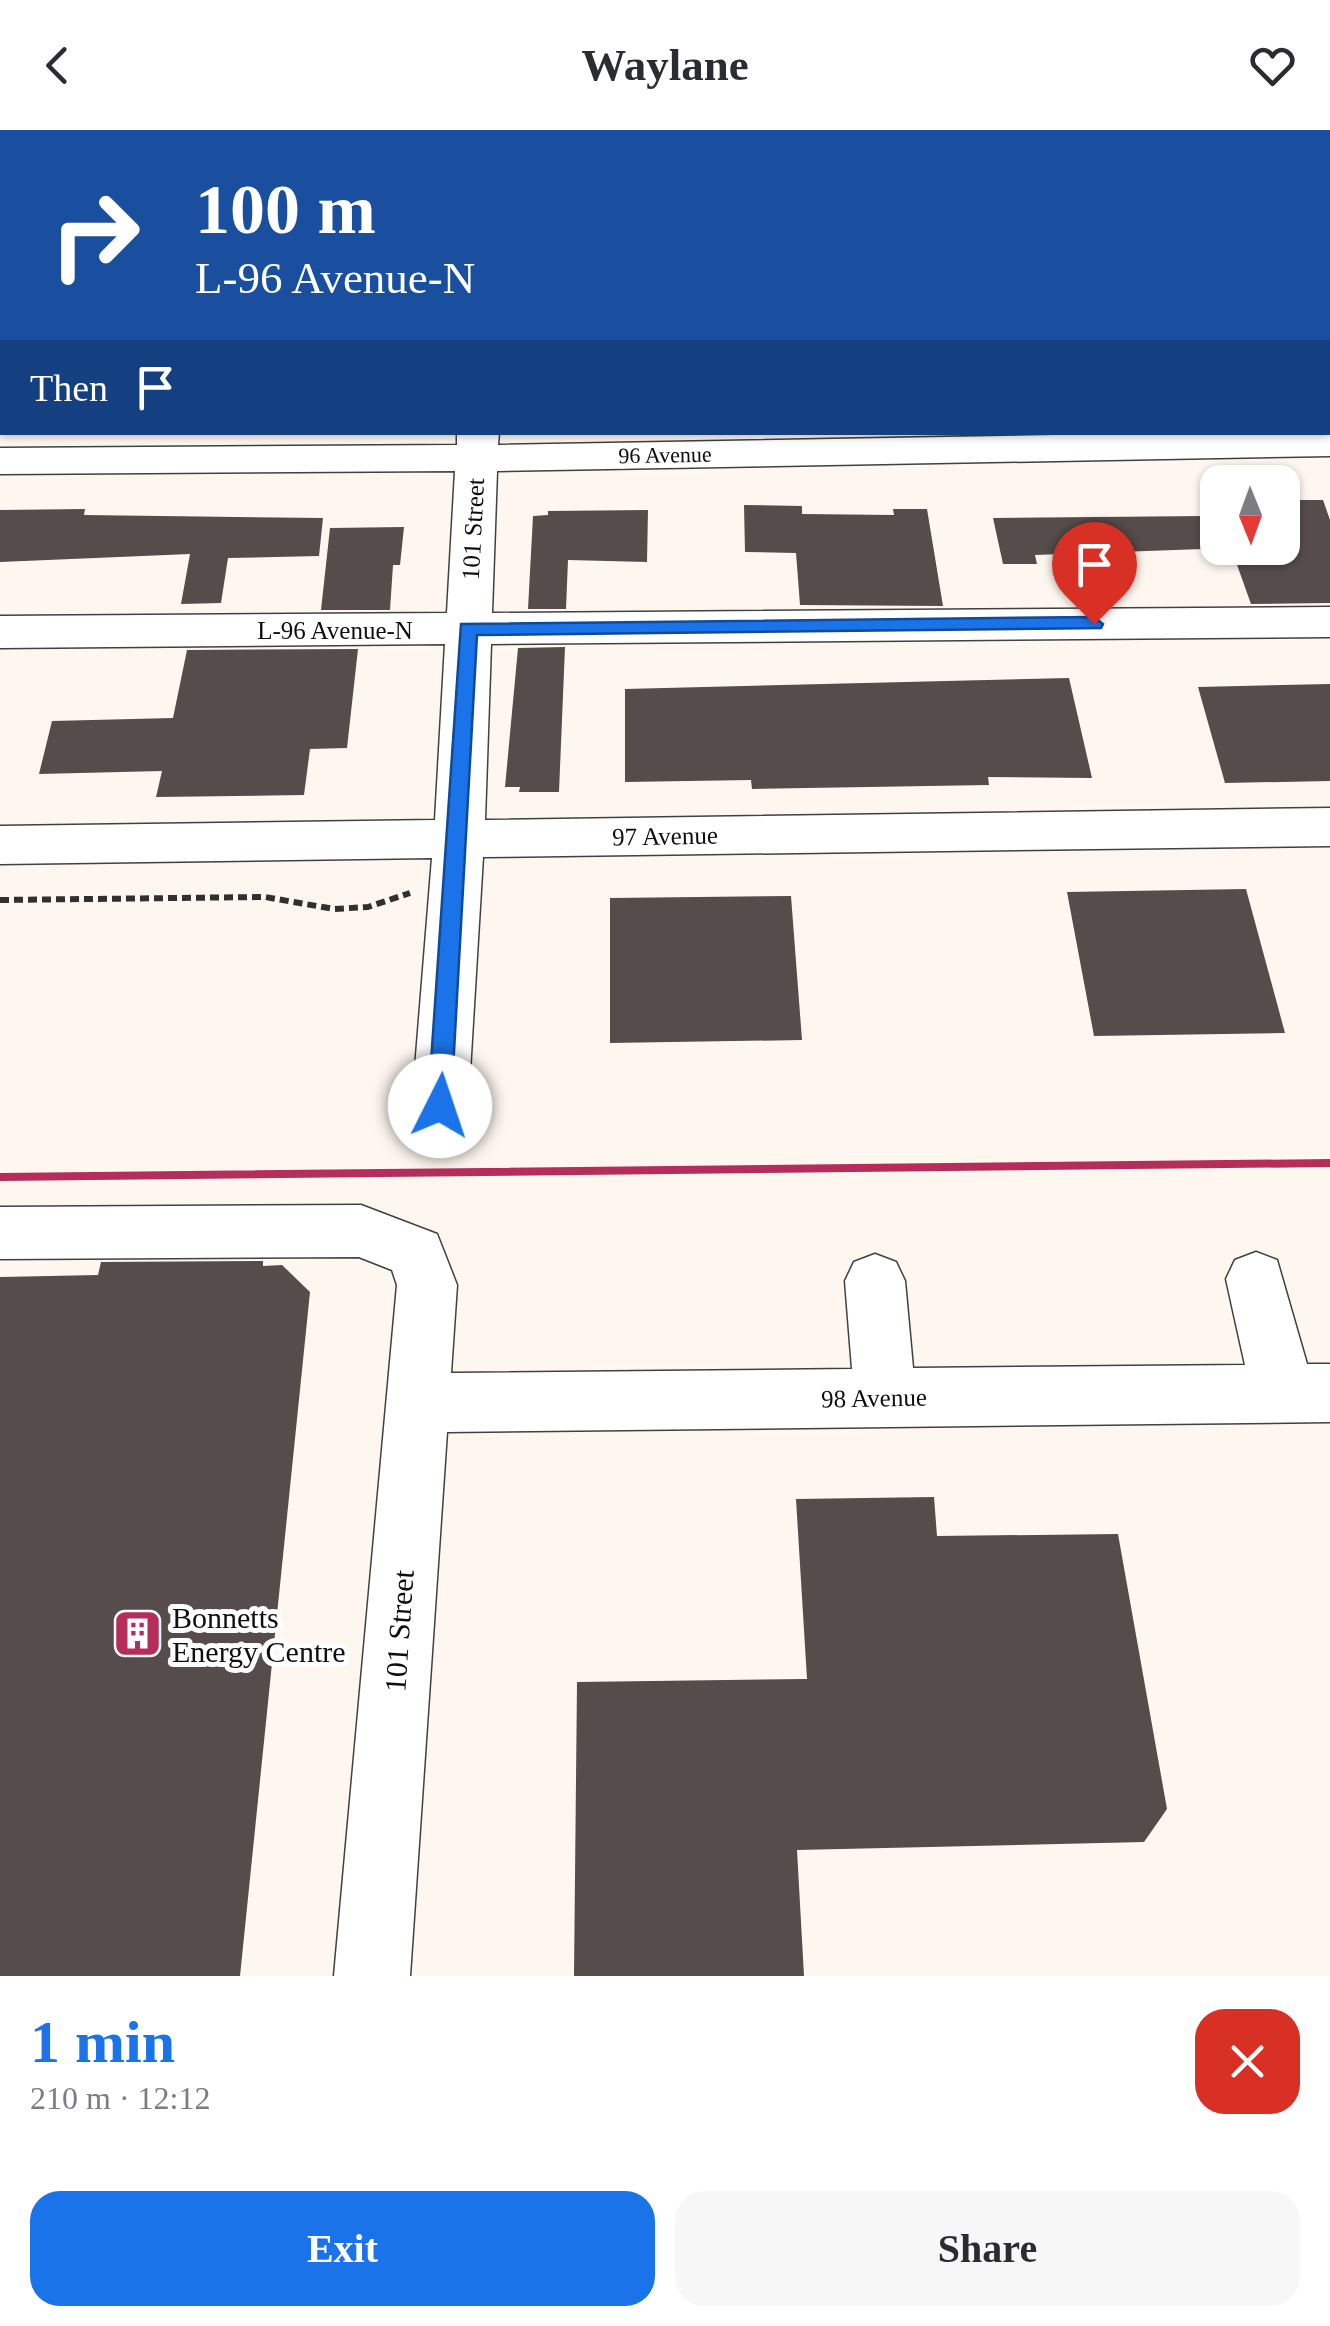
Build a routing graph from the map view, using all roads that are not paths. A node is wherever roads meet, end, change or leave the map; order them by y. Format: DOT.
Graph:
graph roads {
  1 [pos="1330,442"];
  2 [pos="477,445"];
  3 [pos="0,461"];
  4 [pos="1330,622"];
  5 [pos="468,629"];
  6 [pos="0,632"];
  7 [pos="1330,827"];
  8 [pos="459,839"];
  9 [pos="0,846"];
  10 [pos="440,1106"];
  11 [pos="0,1233"];
  12 [pos="1256,1279"];
  13 [pos="875,1281"];
  14 [pos="1307,1393"];
  15 [pos="885,1398"];
  16 [pos="417,1403"];
  17 [pos="372,1976"];
  1 -- 2 [label="street, 96 Avenue"];
  2 -- 3 [label="street, 96 Avenue"];
  2 -- 5 [label="street, 101 Street"];
  4 -- 5 [label="street, L-96 Avenue-N"];
  5 -- 6 [label="street, L-96 Avenue-N"];
  5 -- 8 [label="street, 101 Street"];
  7 -- 8 [label="street, 97 Avenue"];
  8 -- 9 [label="street, 97 Avenue"];
  8 -- 10 [label="street, 101 Street"];
  11 -- 16 [label="street, 101 Street"];
  12 -- 14 [label="street"];
  13 -- 15 [label="street"];
  14 -- 15 [label="street, 98 Avenue"];
  15 -- 16 [label="street, 98 Avenue"];
  16 -- 17 [label="street, 101 Street"];
}
